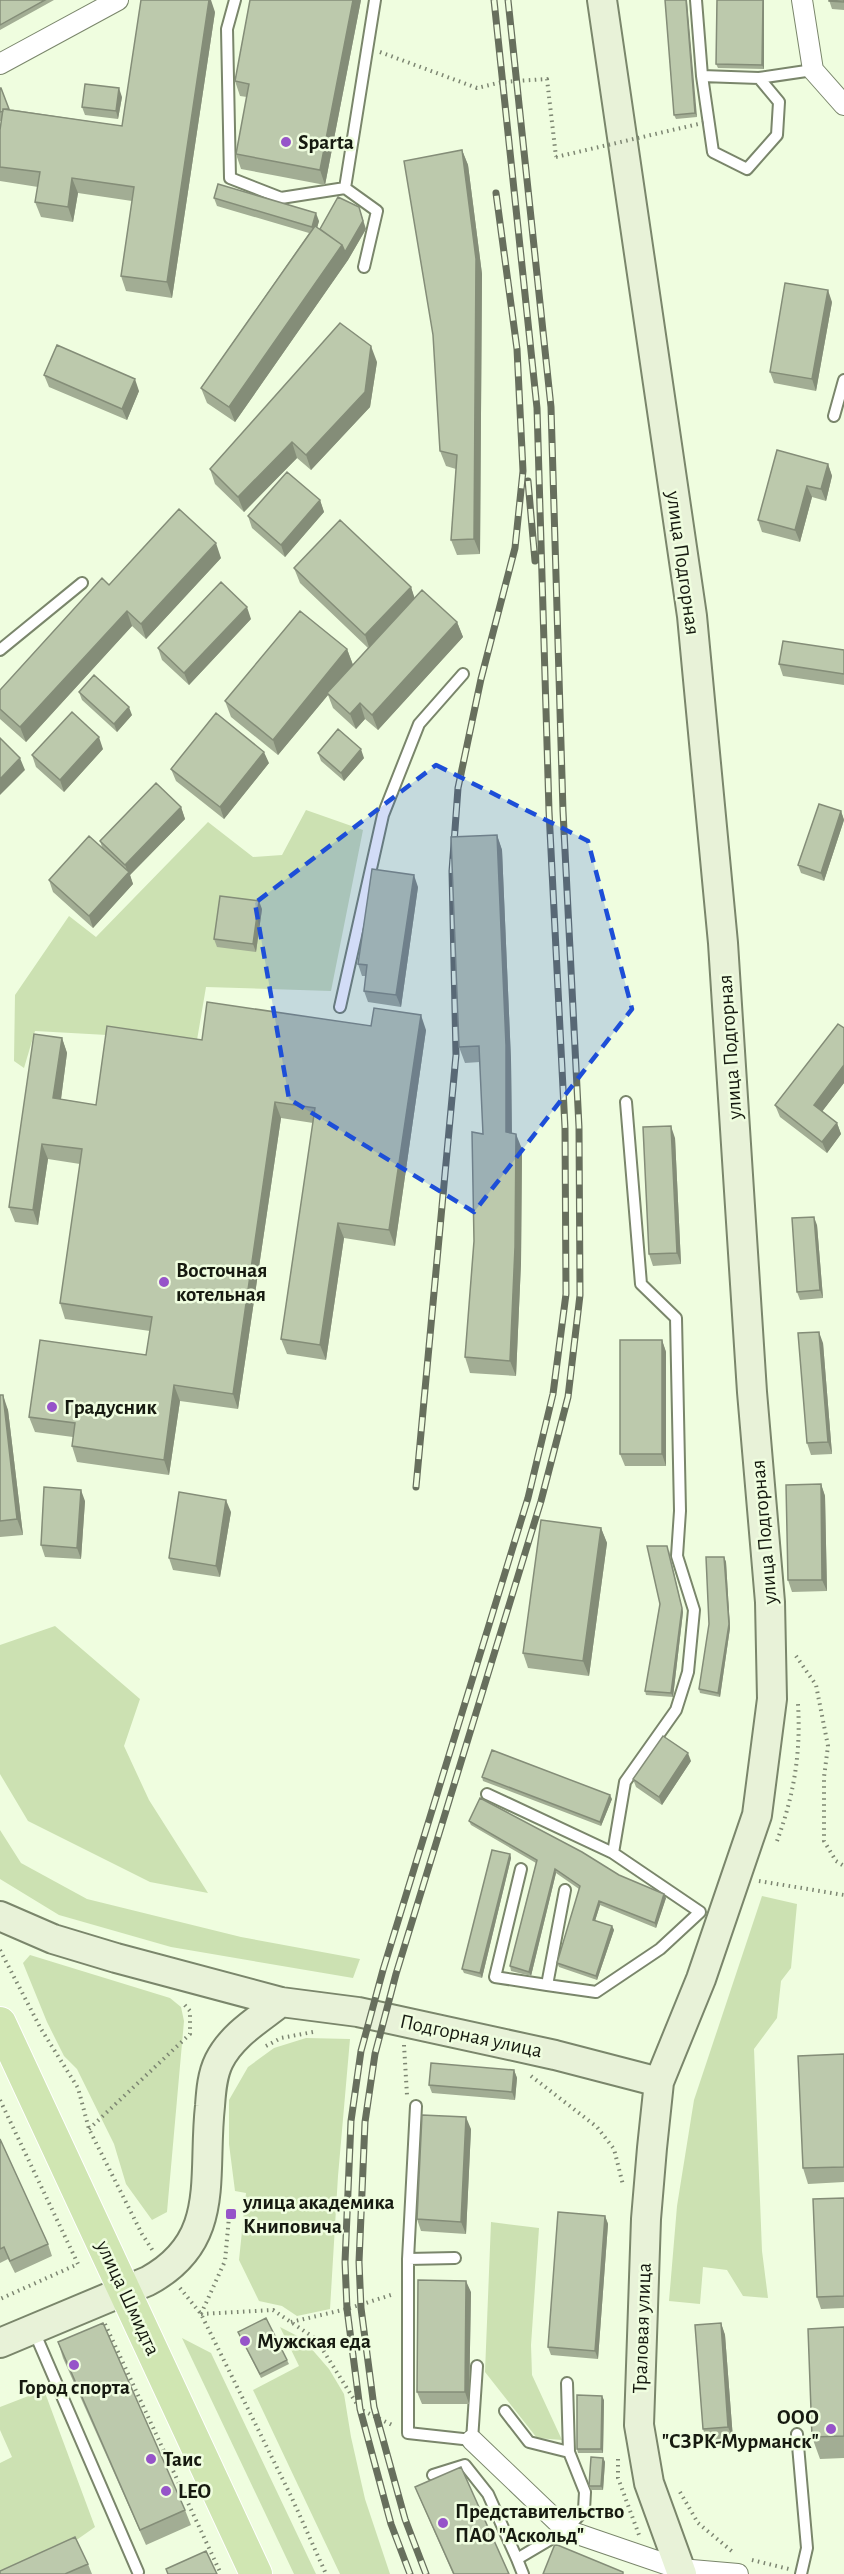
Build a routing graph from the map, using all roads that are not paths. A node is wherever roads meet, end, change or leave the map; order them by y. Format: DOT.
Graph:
graph roads {
  1 [pos="118,0"];
  2 [pos="235,0"];
  3 [pos="375,0"];
  4 [pos="602,0"];
  5 [pos="696,0"];
  6 [pos="802,0"];
  7 [pos="0,64"];
  8 [pos="813,70"];
  9 [pos="702,76"];
  10 [pos="759,78"];
  11 [pos="844,105"];
  12 [pos="345,188"];
  13 [pos="364,267"];
  14 [pos="844,380"];
  15 [pos="834,416"];
  16 [pos="81,583"];
  17 [pos="0,650"];
  18 [pos="463,674"];
  19 [pos="340,1007"];
  20 [pos="626,1102"];
  21 [pos="487,1794"];
  22 [pos="614,1853"];
  23 [pos="521,1869"];
  24 [pos="565,1890"];
  25 [pos="0,1916"];
  26 [pos="711,1916"];
  27 [pos="547,1985"];
  28 [pos="281,2002"];
  29 [pos="0,2023"];
  30 [pos="659,2082"];
  31 [pos="416,2106"];
  32 [pos="455,2258"];
  33 [pos="408,2259"];
  34 [pos="124,2290"];
  35 [pos="33,2329"];
  36 [pos="0,2343"];
  37 [pos="477,2366"];
  38 [pos="567,2383"];
  39 [pos="505,2411"];
  40 [pos="797,2434"];
  41 [pos="472,2440"];
  42 [pos="569,2452"];
  43 [pos="433,2475"];
  44 [pos="566,2530"];
  45 [pos="517,2559"];
  46 [pos="742,2563"];
  47 [pos="681,2571"];
  48 [pos="138,2572"];
  49 [pos="801,2573"];
  50 [pos="256,2574"];
  51 [pos="523,2574"];
  1 -- 7 [label="street"];
  2 -- 12 [label="lane"];
  3 -- 12 [label="lane"];
  4 -- 26 [label="main road, улица Подгорная"];
  5 -- 9 [label="lane"];
  6 -- 8 [label="street"];
  8 -- 10 [label="lane"];
  8 -- 11 [label="street"];
  9 -- 10 [label="lane"];
  9 -- 10 [label="lane"];
  12 -- 13 [label="lane"];
  14 -- 15 [label="lane"];
  16 -- 17 [label="lane"];
  18 -- 19 [label="lane"];
  20 -- 22 [label="lane"];
  21 -- 22 [label="lane"];
  22 -- 26 [label="lane"];
  23 -- 27 [label="lane"];
  24 -- 27 [label="lane"];
  25 -- 28 [label="main road, Подгорная улица"];
  26 -- 27 [label="lane"];
  26 -- 30 [label="main road, улица Подгорная"];
  28 -- 30 [label="main road, Подгорная улица"];
  28 -- 34 [label="main road"];
  29 -- 34 [label="main road, улица Шмидта"];
  30 -- 47 [label="main road, Траловая улица"];
  31 -- 33 [label="lane"];
  32 -- 33 [label="lane"];
  33 -- 41 [label="lane"];
  34 -- 35 [label="main road"];
  34 -- 50 [label="main road, улица Шмидта"];
  35 -- 36 [label="main road"];
  35 -- 48 [label="lane"];
  37 -- 41 [label="lane"];
  38 -- 42 [label="lane"];
  39 -- 42 [label="lane"];
  40 -- 49 [label="lane"];
  41 -- 44 [label="street"];
  42 -- 44 [label="lane"];
  43 -- 45 [label="lane"];
  44 -- 45 [label="lane"];
  44 -- 47 [label="street"];
  45 -- 51 [label="lane"];
  46 -- 47 [label="street"];
}
